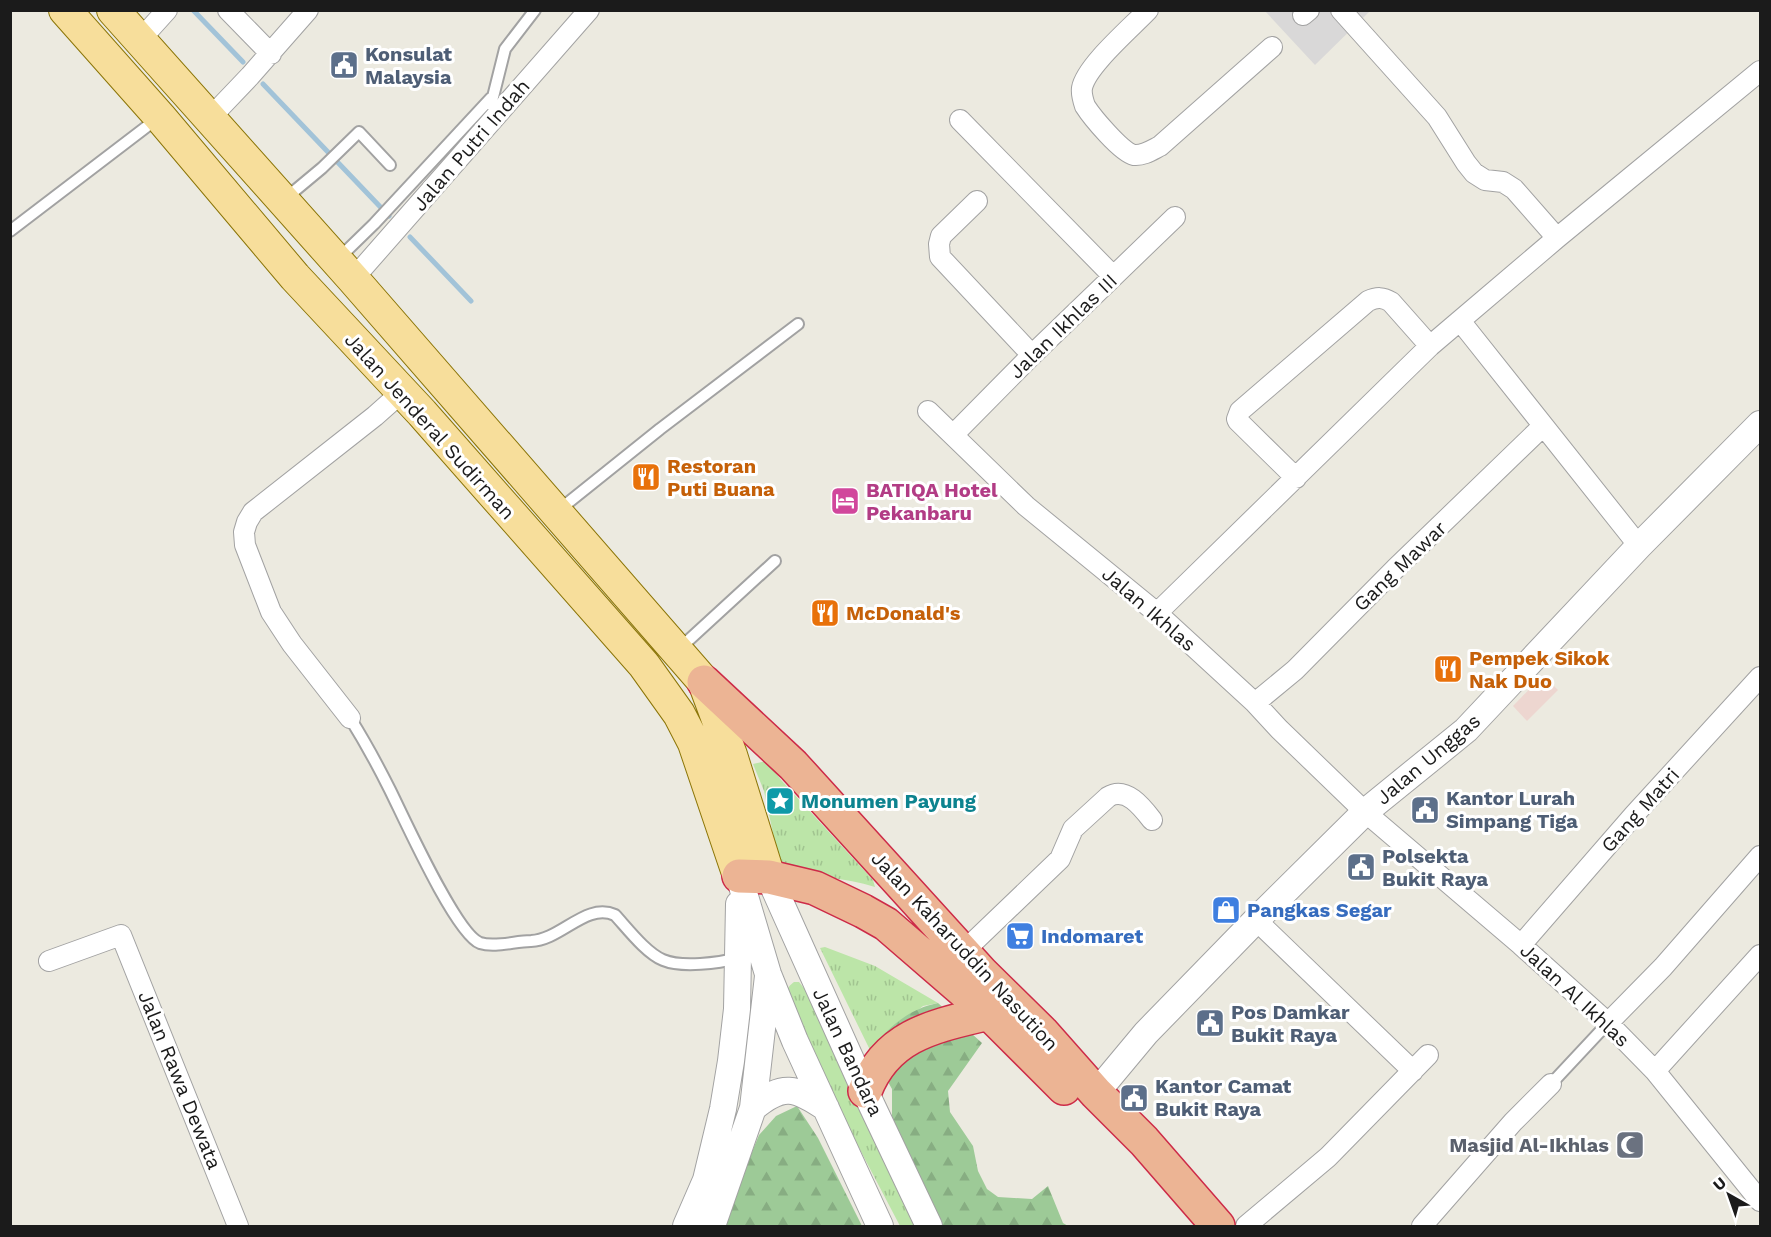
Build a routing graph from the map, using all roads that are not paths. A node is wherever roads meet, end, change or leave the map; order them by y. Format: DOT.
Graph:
graph roads {
  1 [pos="65,10"];
  2 [pos="113,10"];
  3 [pos="167,10"];
  4 [pos="228,10"];
  5 [pos="308,10"];
  6 [pos="536,10"];
  7 [pos="590,10"];
  8 [pos="1148,10"];
  9 [pos="1341,10"];
  10 [pos="139,41"];
  11 [pos="1272,47"];
  12 [pos="271,54"];
  13 [pos="1761,71"];
  14 [pos="492,98"];
  15 [pos="160,117"];
  16 [pos="209,119"];
  17 [pos="960,120"];
  18 [pos="490,123"];
  19 [pos="390,165"];
  20 [pos="282,201"];
  21 [pos="977,201"];
  22 [pos="1175,218"];
  23 [pos="10,231"];
  24 [pos="1557,238"];
  25 [pos="339,263"];
  26 [pos="1113,276"];
  27 [pos="295,277"];
  28 [pos="1461,322"];
  29 [pos="798,324"];
  30 [pos="1430,346"];
  31 [pos="1032,355"];
  32 [pos="402,392"];
  33 [pos="928,411"];
  34 [pos="1761,424"];
  35 [pos="1543,426"];
  36 [pos="953,435"];
  37 [pos="1296,478"];
  38 [pos="557,512"];
  39 [pos="1639,546"];
  40 [pos="775,561"];
  41 [pos="1157,613"];
  42 [pos="677,651"];
  43 [pos="704,682"];
  44 [pos="1758,685"];
  45 [pos="1256,703"];
  46 [pos="350,718"];
  47 [pos="1365,812"];
  48 [pos="1152,820"];
  49 [pos="1761,856"];
  50 [pos="754,876"];
  51 [pos="1256,920"];
  52 [pos="1521,945"];
  53 [pos="963,952"];
  54 [pos="1761,955"];
  55 [pos="739,958"];
  56 [pos="49,961"];
  57 [pos="768,974"];
  58 [pos="989,1013"];
  59 [pos="1608,1023"];
  60 [pos="1428,1055"];
  61 [pos="1413,1071"];
  62 [pos="1655,1071"];
  63 [pos="1551,1084"];
  64 [pos="865,1091"];
  65 [pos="1096,1093"];
  66 [pos="753,1108"];
  67 [pos="826,1108"];
  68 [pos="1136,1149"];
  69 [pos="1761,1202"];
  70 [pos="238,1227"];
  71 [pos="686,1227"];
  72 [pos="712,1227"];
  73 [pos="880,1227"];
  74 [pos="929,1227"];
  75 [pos="1191,1227"];
  76 [pos="1218,1227"];
  77 [pos="1246,1227"];
  78 [pos="1422,1227"];
  1 -- 15 [label="main road, Jalan Jenderal Sudirman"];
  2 -- 10 [label="main road, Jalan Jenderal Sudirman"];
  3 -- 10 [label="street"];
  4 -- 12 [label="street"];
  5 -- 12 [label="street"];
  6 -- 14 [label="lane"];
  7 -- 18 [label="street, Jalan Putri Indah"];
  8 -- 11 [label="street"];
  9 -- 24 [label="street"];
  10 -- 16 [label="main road, Jalan Jenderal Sudirman"];
  12 -- 16 [label="street"];
  13 -- 24 [label="street"];
  14 -- 18 [label="lane"];
  14 -- 25 [label="lane"];
  15 -- 23 [label="lane"];
  15 -- 27 [label="main road, Jalan Jenderal Sudirman"];
  16 -- 20 [label="main road, Jalan Jenderal Sudirman"];
  17 -- 26 [label="street"];
  18 -- 25 [label="street, Jalan Putri Indah"];
  19 -- 20 [label="lane"];
  20 -- 25 [label="main road, Jalan Jenderal Sudirman"];
  21 -- 31 [label="street"];
  22 -- 26 [label="street, Jalan Ikhlas III"];
  24 -- 28 [label="street"];
  25 -- 27 [label="main road"];
  25 -- 38 [label="main road, Jalan Jenderal Sudirman"];
  26 -- 31 [label="street, Jalan Ikhlas III"];
  27 -- 32 [label="main road, Jalan Jenderal Sudirman"];
  28 -- 30 [label="street"];
  28 -- 35 [label="street"];
  29 -- 38 [label="lane"];
  30 -- 37 [label="street"];
  30 -- 37 [label="street"];
  31 -- 36 [label="street, Jalan Ikhlas III"];
  32 -- 46 [label="street"];
  32 -- 50 [label="main road, Jalan Jenderal Sudirman"];
  33 -- 36 [label="street, Jalan Ikhlas"];
  34 -- 39 [label="street, Jalan Unggas"];
  35 -- 39 [label="street"];
  35 -- 45 [label="street, Gang Mawar"];
  36 -- 41 [label="street, Jalan Ikhlas"];
  37 -- 41 [label="street"];
  38 -- 42 [label="main road, Jalan Jenderal Sudirman"];
  39 -- 47 [label="street, Jalan Unggas"];
  40 -- 42 [label="lane"];
  41 -- 45 [label="street, Jalan Ikhlas"];
  42 -- 43 [label="main road, Jalan Jenderal Sudirman"];
  43 -- 50 [label="main road, Jalan Jenderal Sudirman"];
  43 -- 53 [label="highway, Jalan Kaharuddin Nasution"];
  44 -- 52 [label="street, Gang Matri"];
  45 -- 47 [label="street, Jalan Ikhlas"];
  46 -- 55 [label="lane"];
  47 -- 51 [label="street, Jalan Unggas"];
  47 -- 52 [label="street, Jalan Al Ikhlas"];
  48 -- 53 [label="street"];
  49 -- 59 [label="street"];
  50 -- 55 [label="street"];
  50 -- 57 [label="street"];
  50 -- 58 [label="highway, Jalan Kaharuddin Nasution"];
  50 -- 64 [label="street, Jalan Bandara"];
  51 -- 61 [label="street"];
  51 -- 65 [label="street, Jalan Unggas"];
  52 -- 59 [label="street, Jalan Al Ikhlas"];
  53 -- 65 [label="highway, Jalan Kaharuddin Nasution"];
  54 -- 62 [label="street"];
  55 -- 71 [label="street"];
  56 -- 70 [label="street, Jalan Rawa Dewata"];
  57 -- 66 [label="street"];
  57 -- 67 [label="street"];
  58 -- 64 [label="highway"];
  58 -- 68 [label="highway, Jalan Kaharuddin Nasution"];
  59 -- 62 [label="street, Jalan Al Ikhlas"];
  59 -- 63 [label="lane"];
  60 -- 61 [label="street"];
  61 -- 77 [label="street"];
  62 -- 69 [label="street, Jalan Al Ikhlas"];
  63 -- 78 [label="street"];
  64 -- 74 [label="street, Jalan Bandara"];
  65 -- 68 [label="highway, Jalan Kaharuddin Nasution"];
  66 -- 67 [label="street"];
  66 -- 72 [label="street"];
  67 -- 73 [label="street"];
  68 -- 75 [label="highway, Jalan Kaharuddin Nasution"];
  68 -- 76 [label="highway, Jalan Kaharuddin Nasution"];
}
